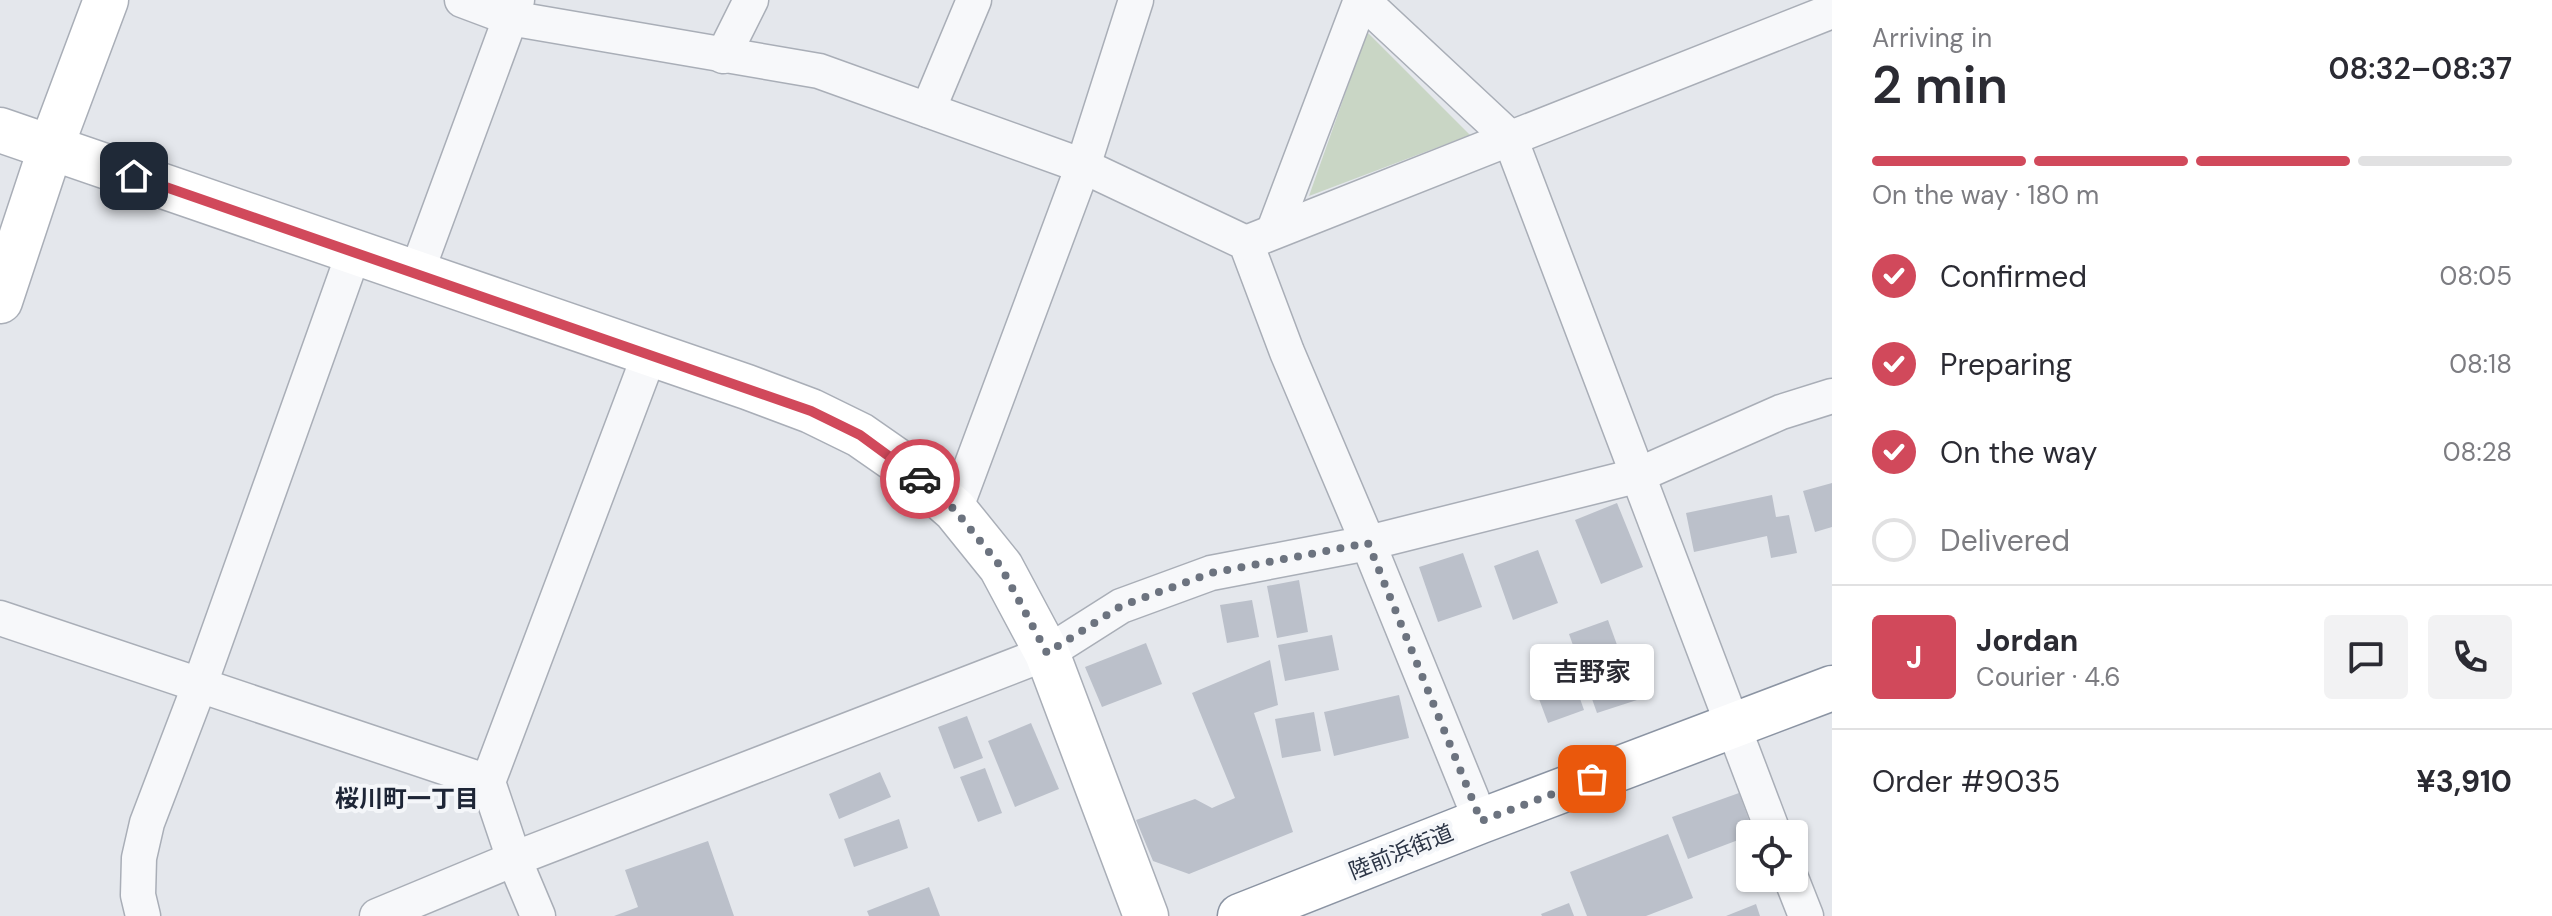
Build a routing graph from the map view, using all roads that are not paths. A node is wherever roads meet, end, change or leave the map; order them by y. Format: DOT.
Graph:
graph roads {
  1 [pos="106,0"];
  2 [pos="462,0"];
  3 [pos="751,0"];
  4 [pos="974,0"];
  5 [pos="1136,0"];
  6 [pos="1361,0"];
  7 [pos="513,9"];
  8 [pos="1832,11"];
  9 [pos="723,56"];
  10 [pos="928,110"];
  11 [pos="0,130"];
  12 [pos="1510,138"];
  13 [pos="51,147"];
  14 [pos="1083,166"];
  15 [pos="1260,237"];
  16 [pos="354,252"];
  17 [pos="416,274"];
  18 [pos="0,301"];
  19 [pos="650,353"];
  20 [pos="1832,396"];
  21 [pos="1636,476"];
  22 [pos="955,510"];
  23 [pos="1368,543"];
  24 [pos="0,618"];
  25 [pos="1047,653"];
  26 [pos="200,684"];
  27 [pos="1832,688"];
  28 [pos="1732,727"];
  29 [pos="488,782"];
  30 [pos="1769,820"];
  31 [pos="1481,821"];
  32 [pos="514,859"];
  33 [pos="1797,892"];
  34 [pos="143,916"];
  35 [pos="377,916"];
  36 [pos="538,916"];
  37 [pos="1146,916"];
  38 [pos="1240,916"];
  39 [pos="1806,916"];
  1 -- 13 [label="main road"];
  2 -- 7 [label="street"];
  3 -- 9 [label="street"];
  4 -- 10 [label="street"];
  5 -- 14 [label="street"];
  6 -- 12 [label="street"];
  6 -- 15 [label="street"];
  7 -- 9 [label="street"];
  7 -- 17 [label="street"];
  8 -- 12 [label="street"];
  9 -- 10 [label="street"];
  10 -- 14 [label="street"];
  11 -- 13 [label="main road"];
  12 -- 15 [label="street"];
  12 -- 21 [label="street"];
  13 -- 16 [label="main road"];
  13 -- 18 [label="main road"];
  14 -- 15 [label="street"];
  14 -- 22 [label="street"];
  15 -- 23 [label="street"];
  16 -- 17 [label="main road"];
  16 -- 26 [label="street"];
  17 -- 19 [label="main road"];
  19 -- 22 [label="main road"];
  19 -- 29 [label="street"];
  20 -- 21 [label="street"];
  21 -- 23 [label="street"];
  21 -- 28 [label="street"];
  22 -- 25 [label="main road"];
  23 -- 25 [label="street"];
  23 -- 31 [label="street"];
  24 -- 26 [label="street"];
  25 -- 32 [label="street"];
  25 -- 37 [label="main road"];
  26 -- 29 [label="street"];
  26 -- 34 [label="street"];
  27 -- 28 [label="main road, 陸前浜街道"];
  28 -- 30 [label="street"];
  28 -- 31 [label="main road, 陸前浜街道"];
  29 -- 32 [label="street"];
  31 -- 38 [label="main road, 陸前浜街道"];
  32 -- 35 [label="street"];
  32 -- 36 [label="street"];
  33 -- 39 [label="street"];
}
